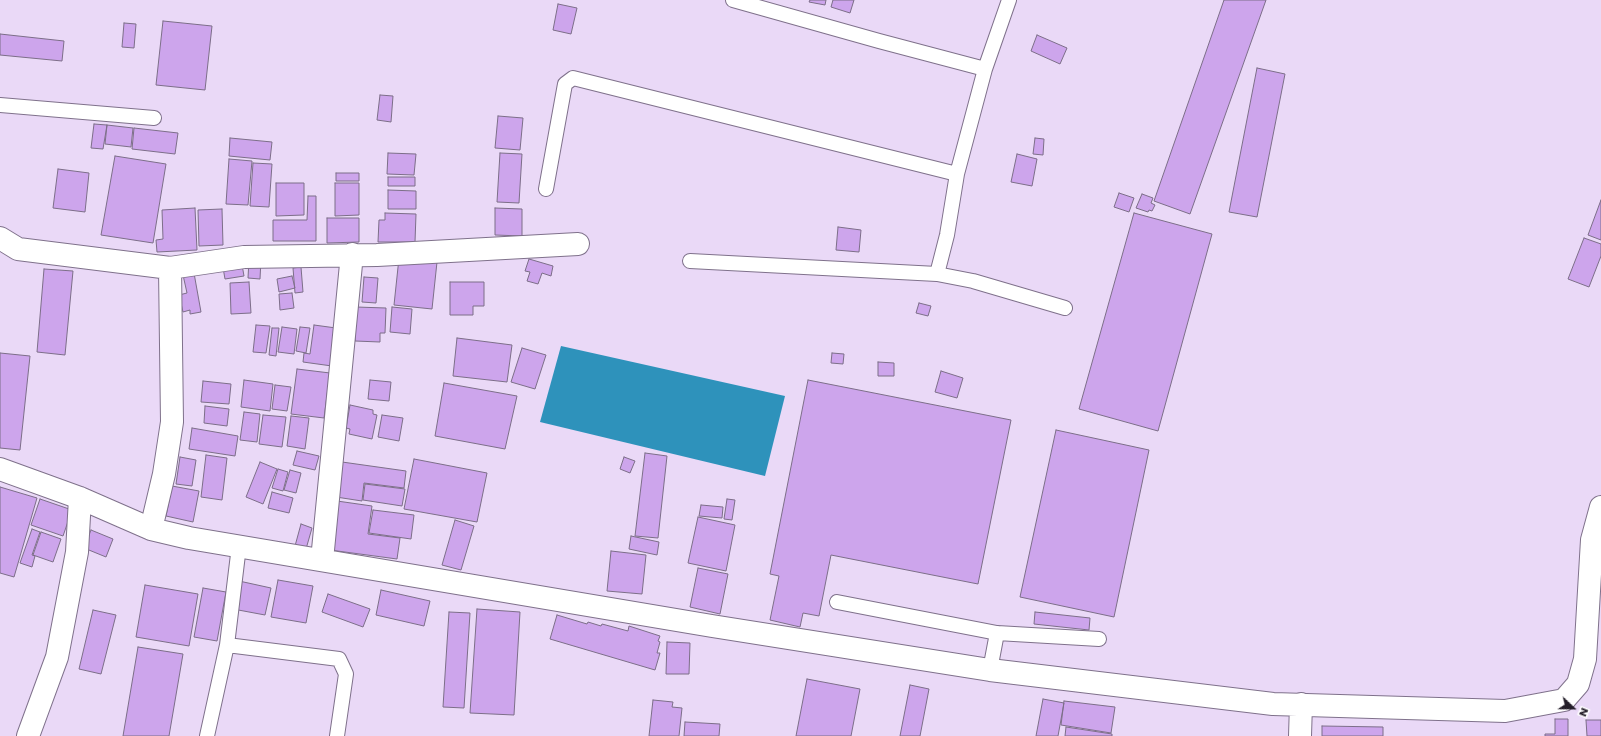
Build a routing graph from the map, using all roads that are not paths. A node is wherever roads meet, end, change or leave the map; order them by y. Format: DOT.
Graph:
graph roads {
  1 [pos="733,0"];
  2 [pos="1009,0"];
  3 [pos="985,69"];
  4 [pos="0,105"];
  5 [pos="154,118"];
  6 [pos="957,174"];
  7 [pos="546,189"];
  8 [pos="0,238"];
  9 [pos="578,244"];
  10 [pos="352,254"];
  11 [pos="690,261"];
  12 [pos="170,268"];
  13 [pos="936,274"];
  14 [pos="1065,308"];
  15 [pos="0,469"];
  16 [pos="80,498"];
  17 [pos="1601,506"];
  18 [pos="151,529"];
  19 [pos="239,546"];
  20 [pos="322,560"];
  21 [pos="837,602"];
  22 [pos="997,633"];
  23 [pos="1099,639"];
  24 [pos="227,645"];
  25 [pos="990,670"];
  26 [pos="1301,704"];
  27 [pos="28,736"];
  28 [pos="207,736"];
  29 [pos="337,736"];
  30 [pos="1300,736"];
  1 -- 3 [label="lane"];
  2 -- 3 [label="lane"];
  3 -- 6 [label="lane"];
  4 -- 5 [label="lane"];
  6 -- 7 [label="lane"];
  6 -- 13 [label="lane"];
  8 -- 12 [label="street"];
  9 -- 10 [label="street"];
  10 -- 12 [label="street"];
  10 -- 20 [label="street"];
  11 -- 13 [label="lane"];
  12 -- 18 [label="street"];
  13 -- 14 [label="lane"];
  15 -- 16 [label="street"];
  16 -- 18 [label="street"];
  16 -- 27 [label="street"];
  17 -- 26 [label="street"];
  18 -- 19 [label="street"];
  19 -- 20 [label="street"];
  19 -- 24 [label="lane"];
  20 -- 25 [label="street"];
  21 -- 22 [label="lane"];
  22 -- 23 [label="lane"];
  22 -- 25 [label="lane"];
  24 -- 28 [label="lane"];
  24 -- 29 [label="lane"];
  25 -- 26 [label="street"];
  26 -- 30 [label="street"];
}
